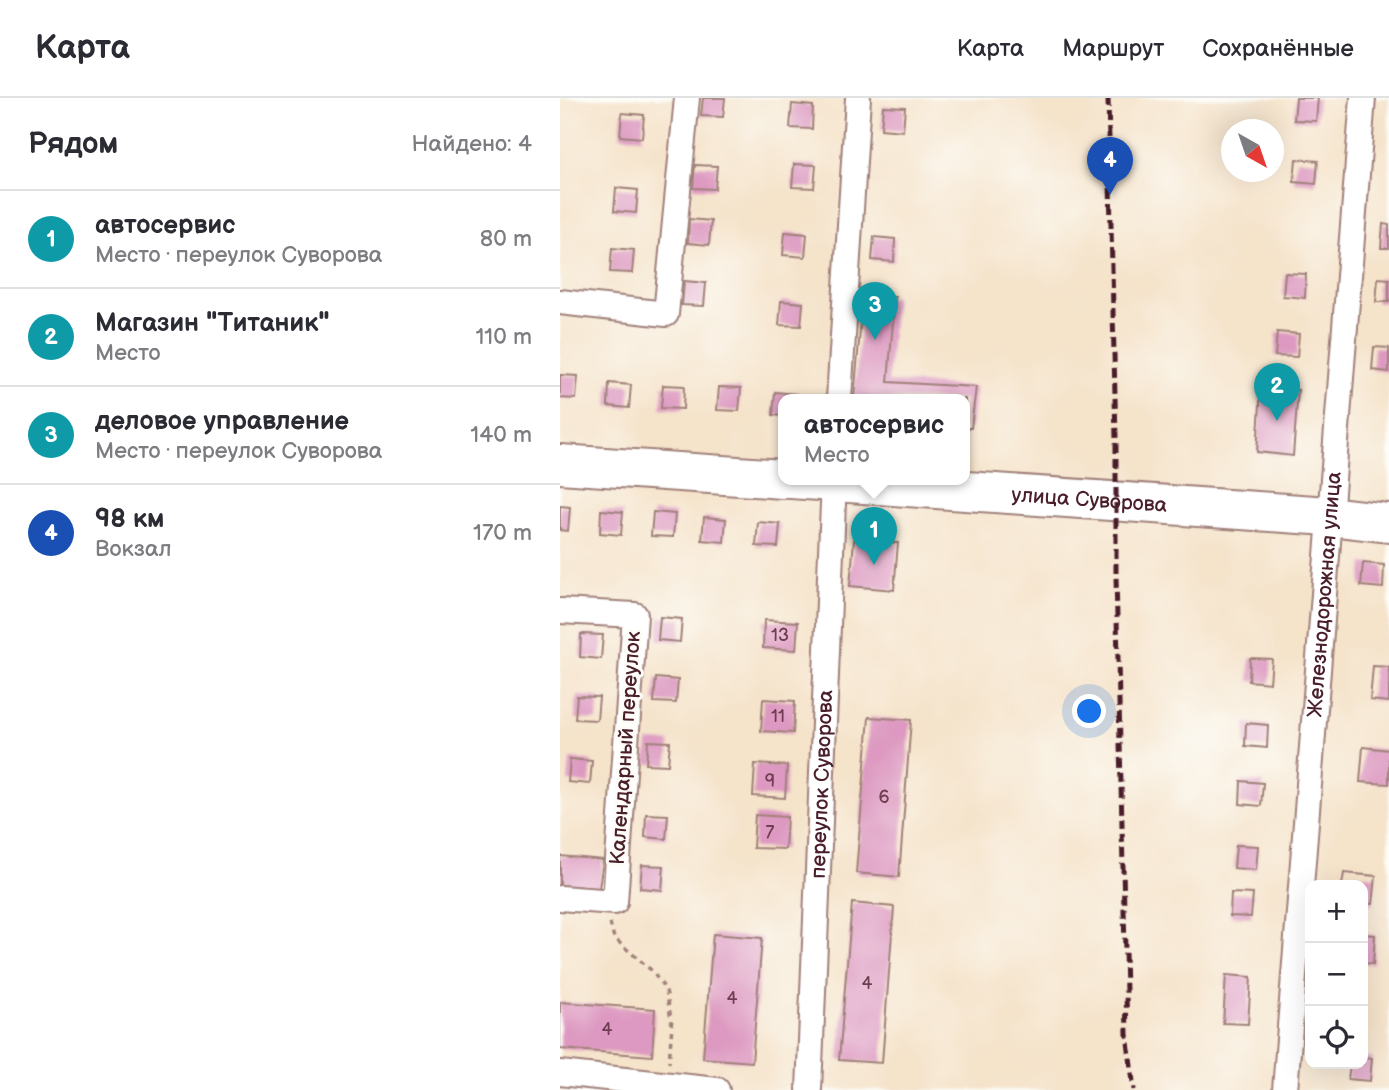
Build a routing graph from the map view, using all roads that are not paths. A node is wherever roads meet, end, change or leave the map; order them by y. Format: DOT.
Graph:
graph roads {
  1 [pos="687,98"];
  2 [pos="858,98"];
  3 [pos="1363,98"];
  4 [pos="560,302"];
  5 [pos="839,394"];
  6 [pos="560,464"];
  7 [pos="778,479"];
  8 [pos="834,485"];
  9 [pos="891,485"];
  10 [pos="1329,516"];
  11 [pos="1389,523"];
  12 [pos="560,611"];
  13 [pos="560,898"];
  14 [pos="560,1073"];
  15 [pos="717,1090"];
  16 [pos="809,1090"];
  17 [pos="1285,1090"];
  1 -- 4 [label="street"];
  2 -- 5 [label="street"];
  3 -- 10 [label="street, Железнодорожная улица"];
  6 -- 7 [label="main road"];
  8 -- 16 [label="street, переулок Суворова"];
  9 -- 10 [label="main road, улица Суворова"];
  10 -- 11 [label="main road, улица Суворова"];
  10 -- 17 [label="street, Железнодорожная улица"];
  12 -- 13 [label="street, Календарный переулок"];
  14 -- 15 [label="street"];
}
